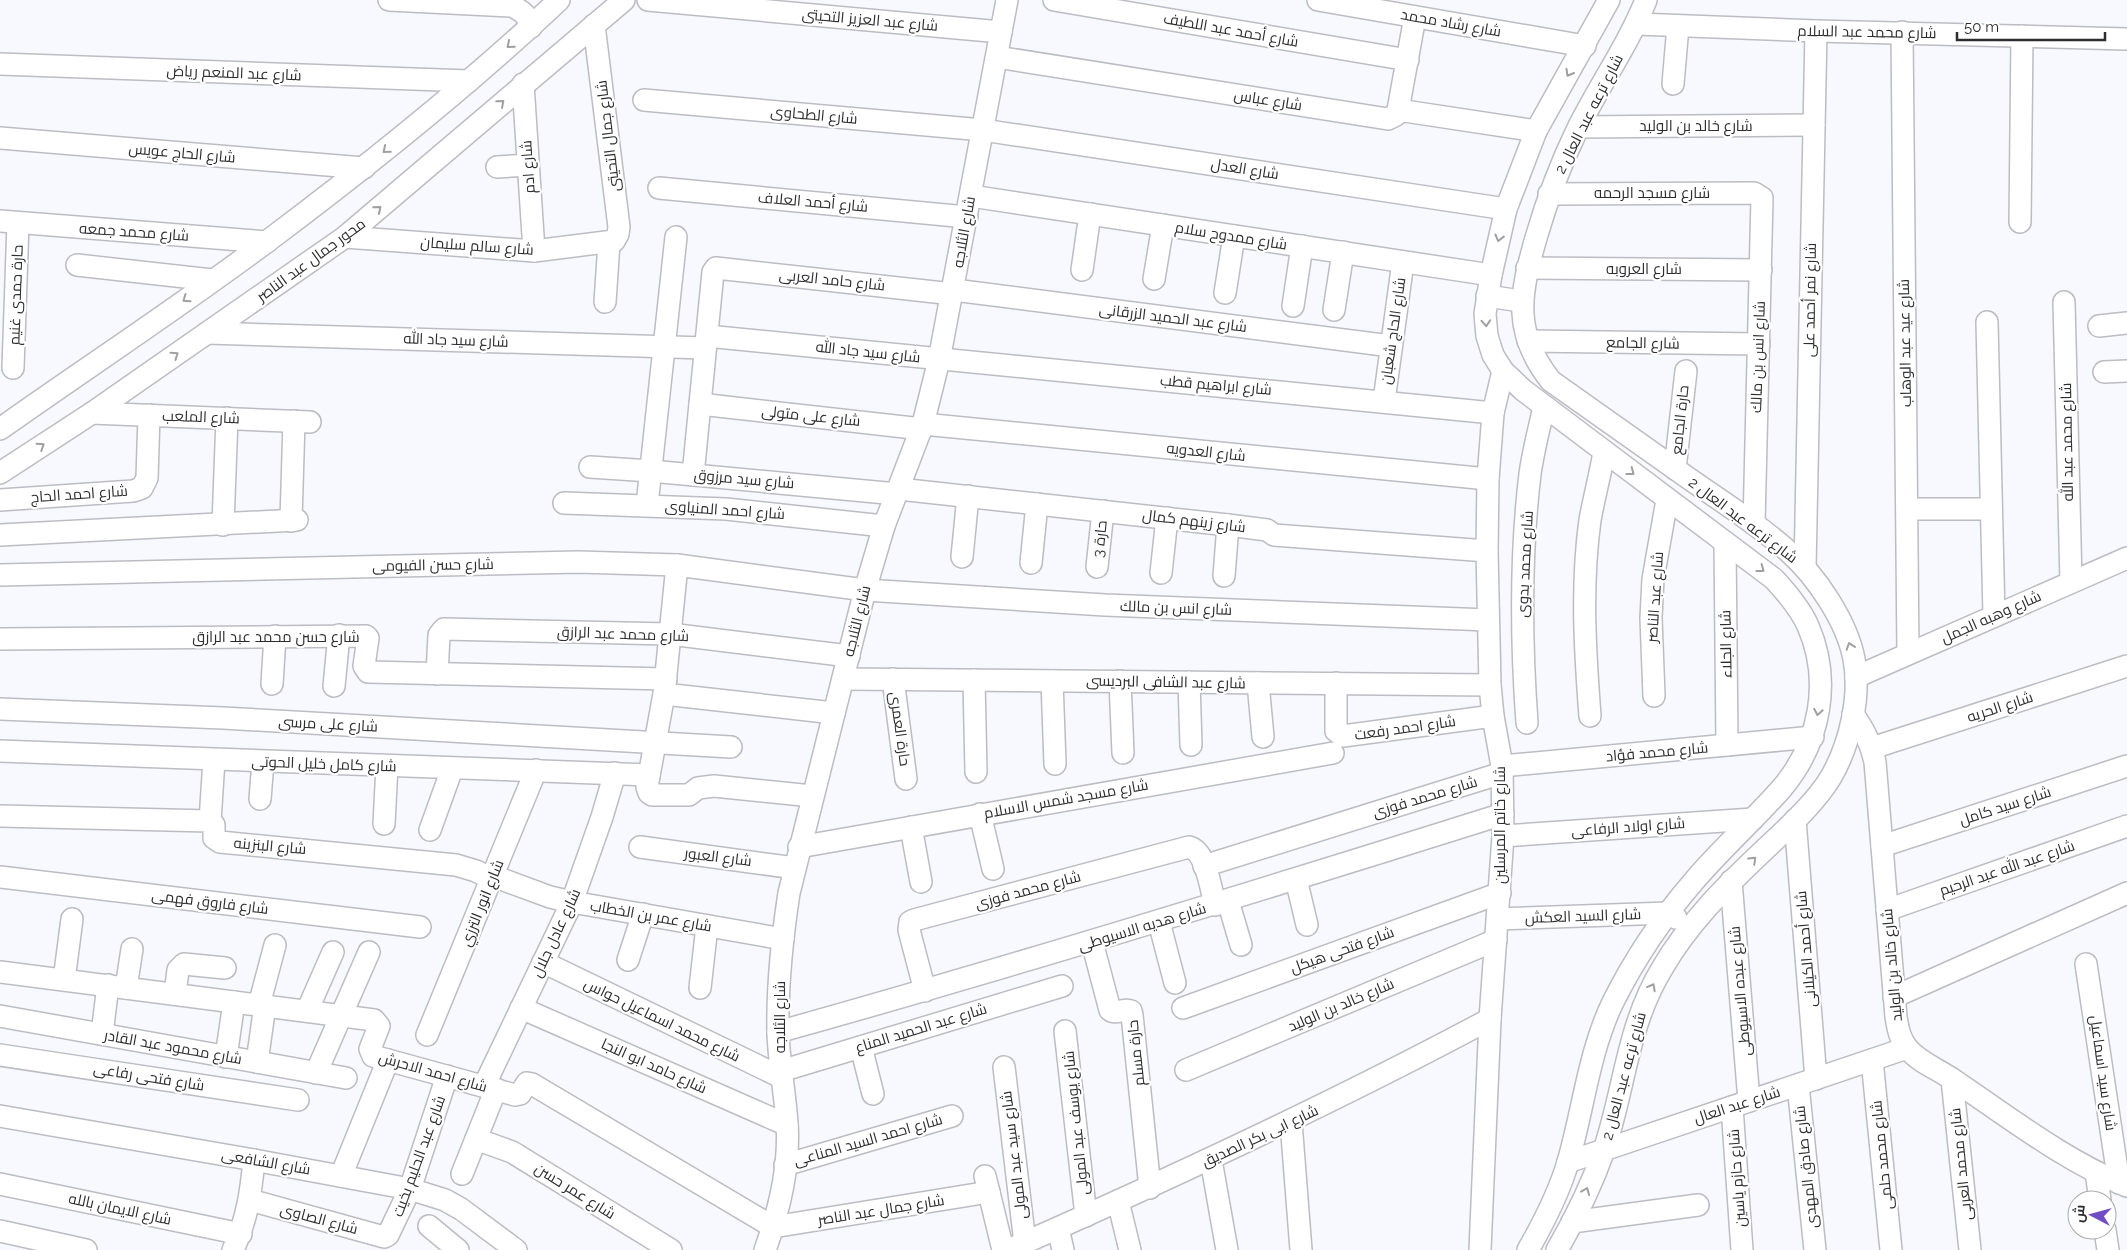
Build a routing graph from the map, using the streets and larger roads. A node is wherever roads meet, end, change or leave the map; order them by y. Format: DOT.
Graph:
graph roads {
  1 [pos="390,0"];
  2 [pos="559,0"];
  3 [pos="624,0"];
  4 [pos="648,0"];
  5 [pos="1007,0"];
  6 [pos="1054,0"];
  7 [pos="1318,0"];
  8 [pos="1609,0"];
  9 [pos="1646,0"];
  10 [pos="1416,17"];
  11 [pos="594,24"];
  12 [pos="1637,24"];
  13 [pos="1678,26"];
  14 [pos="531,27"];
  15 [pos="1816,31"];
  16 [pos="1001,32"];
  17 [pos="1902,32"];
  18 [pos="2022,36"];
  19 [pos="2127,39"];
  20 [pos="1585,46"];
  21 [pos="997,57"];
  22 [pos="1408,60"];
  23 [pos="0,64"];
  24 [pos="469,81"];
  25 [pos="523,84"];
  26 [pos="1673,84"];
  27 [pos="644,100"];
  28 [pos="1398,110"];
  29 [pos="1814,125"];
  30 [pos="1579,127"];
  31 [pos="983,130"];
  32 [pos="1536,131"];
  33 [pos="0,138"];
  34 [pos="528,165"];
  35 [pos="497,167"];
  36 [pos="364,168"];
  37 [pos="659,188"];
  38 [pos="1756,193"];
  39 [pos="1548,194"];
  40 [pos="971,196"];
  41 [pos="1506,208"];
  42 [pos="1090,214"];
  43 [pos="967,217"];
  44 [pos="9,222"];
  45 [pos="2020,222"];
  46 [pos="1163,225"];
  47 [pos="1234,236"];
  48 [pos="676,237"];
  49 [pos="345,238"];
  50 [pos="267,242"];
  51 [pos="609,243"];
  52 [pos="1302,246"];
  53 [pos="534,251"];
  54 [pos="1342,252"];
  55 [pos="1403,262"];
  56 [pos="77,266"];
  57 [pos="1527,268"];
  58 [pos="1082,270"];
  59 [pos="1761,270"];
  60 [pos="1490,275"];
  61 [pos="1154,279"];
  62 [pos="212,280"];
  63 [pos="954,292"];
  64 [pos="1225,294"];
  65 [pos="1487,296"];
  66 [pos="1522,301"];
  67 [pos="605,302"];
  68 [pos="2064,302"];
  69 [pos="1293,306"];
  70 [pos="1334,310"];
  71 [pos="1987,322"];
  72 [pos="2127,323"];
  73 [pos="2099,326"];
  74 [pos="207,333"];
  75 [pos="1528,341"];
  76 [pos="706,342"];
  77 [pos="1759,344"];
  78 [pos="664,346"];
  79 [pos="1391,346"];
  80 [pos="939,360"];
  81 [pos="13,368"];
  82 [pos="1686,371"];
  83 [pos="2127,371"];
  84 [pos="1503,372"];
  85 [pos="2104,372"];
  86 [pos="1384,401"];
  87 [pos="700,404"];
  88 [pos="1544,407"];
  89 [pos="92,413"];
  90 [pos="1493,413"];
  91 [pos="149,415"];
  92 [pos="228,418"];
  93 [pos="922,427"];
  94 [pos="0,429"];
  95 [pos="1604,453"];
  96 [pos="590,467"];
  97 [pos="1675,469"];
  98 [pos="651,470"];
  99 [pos="0,473"];
  100 [pos="693,475"];
  101 [pos="1488,479"];
  102 [pos="898,491"];
  103 [pos="968,496"];
  104 [pos="0,500"];
  105 [pos="1668,500"];
  106 [pos="564,503"];
  107 [pos="1037,504"];
  108 [pos="647,505"];
  109 [pos="1991,509"];
  110 [pos="1907,510"];
  111 [pos="1103,511"];
  112 [pos="1167,518"];
  113 [pos="1754,524"];
  114 [pos="223,525"];
  115 [pos="1228,525"];
  116 [pos="884,526"];
  117 [pos="0,535"];
  118 [pos="1725,543"];
  119 [pos="1487,552"];
  120 [pos="962,557"];
  121 [pos="2127,558"];
  122 [pos="1031,563"];
  123 [pos="677,564"];
  124 [pos="1097,567"];
  125 [pos="1805,568"];
  126 [pos="1161,572"];
  127 [pos="0,575"];
  128 [pos="1224,576"];
  129 [pos="2071,582"];
  130 [pos="865,590"];
  131 [pos="1994,616"];
  132 [pos="1488,620"];
  133 [pos="670,634"];
  134 [pos="339,635"];
  135 [pos="276,636"];
  136 [pos="0,639"];
  137 [pos="1908,653"];
  138 [pos="848,656"];
  139 [pos="2127,666"];
  140 [pos="437,674"];
  141 [pos="1856,677"];
  142 [pos="843,679"];
  143 [pos="893,679"];
  144 [pos="974,680"];
  145 [pos="1052,680"];
  146 [pos="1120,681"];
  147 [pos="1189,682"];
  148 [pos="1258,683"];
  149 [pos="1336,683"];
  150 [pos="272,684"];
  151 [pos="334,686"];
  152 [pos="1490,686"];
  153 [pos="665,687"];
  154 [pos="1654,696"];
  155 [pos="0,709"];
  156 [pos="834,713"];
  157 [pos="1853,714"];
  158 [pos="1493,716"];
  159 [pos="1590,716"];
  160 [pos="1527,723"];
  161 [pos="1262,737"];
  162 [pos="656,742"];
  163 [pos="1191,745"];
  164 [pos="1727,745"];
  165 [pos="731,747"];
  166 [pos="1809,747"];
  167 [pos="1872,748"];
  168 [pos="0,750"];
  169 [pos="1333,752"];
  170 [pos="1123,753"];
  171 [pos="214,760"];
  172 [pos="263,762"];
  173 [pos="1055,764"];
  174 [pos="387,766"];
  175 [pos="1836,766"];
  176 [pos="2127,766"];
  177 [pos="452,769"];
  178 [pos="1502,769"];
  179 [pos="536,770"];
  180 [pos="976,772"];
  181 [pos="615,773"];
  182 [pos="649,775"];
  183 [pos="906,780"];
  184 [pos="812,796"];
  185 [pos="260,798"];
  186 [pos="980,814"];
  187 [pos="1502,814"];
  188 [pos="0,816"];
  189 [pos="1753,818"];
  190 [pos="1796,820"];
  191 [pos="210,821"];
  192 [pos="384,824"];
  193 [pos="2127,826"];
  194 [pos="911,827"];
  195 [pos="430,830"];
  196 [pos="1503,836"];
  197 [pos="1882,846"];
  198 [pos="640,847"];
  199 [pos="797,857"];
  200 [pos="1204,866"];
  201 [pos="993,869"];
  202 [pos="0,877"];
  203 [pos="492,877"];
  204 [pos="1296,879"];
  205 [pos="1731,881"];
  206 [pos="921,882"];
  207 [pos="1500,893"];
  208 [pos="2127,893"];
  209 [pos="572,902"];
  210 [pos="1221,903"];
  211 [pos="1887,910"];
  212 [pos="1668,913"];
  213 [pos="643,914"];
  214 [pos="1498,918"];
  215 [pos="72,919"];
  216 [pos="1159,922"];
  217 [pos="1308,925"];
  218 [pos="707,926"];
  219 [pos="420,927"];
  220 [pos="1691,927"];
  221 [pos="783,939"];
  222 [pos="1496,940"];
  223 [pos="1092,942"];
  224 [pos="275,945"];
  225 [pos="1241,945"];
  226 [pos="132,949"];
  227 [pos="333,952"];
  228 [pos="369,952"];
  229 [pos="628,960"];
  230 [pos="543,962"];
  231 [pos="2086,964"];
  232 [pos="225,968"];
  233 [pos="0,972"];
  234 [pos="64,980"];
  235 [pos="1175,983"];
  236 [pos="117,986"];
  237 [pos="1062,986"];
  238 [pos="700,988"];
  239 [pos="925,991"];
  240 [pos="175,994"];
  241 [pos="1894,997"];
  242 [pos="234,1002"];
  243 [pos="262,1005"];
  244 [pos="521,1008"];
  245 [pos="1183,1008"];
  246 [pos="307,1011"];
  247 [pos="0,1016"];
  248 [pos="342,1016"];
  249 [pos="1490,1019"];
  250 [pos="1066,1031"];
  251 [pos="778,1032"];
  252 [pos="102,1034"];
  253 [pos="427,1035"];
  254 [pos="861,1047"];
  255 [pos="1907,1048"];
  256 [pos="0,1055"];
  257 [pos="226,1057"];
  258 [pos="388,1060"];
  259 [pos="1872,1060"];
  260 [pos="257,1062"];
  261 [pos="1004,1068"];
  262 [pos="1186,1070"];
  263 [pos="316,1073"];
  264 [pos="781,1074"];
  265 [pos="447,1076"];
  266 [pos="346,1078"];
  267 [pos="1952,1078"];
  268 [pos="1807,1082"];
  269 [pos="490,1088"];
  270 [pos="874,1094"];
  271 [pos="298,1100"];
  272 [pos="1740,1104"];
  273 [pos="0,1116"];
  274 [pos="952,1116"];
  275 [pos="1291,1122"];
  276 [pos="787,1124"];
  277 [pos="476,1139"];
  278 [pos="1604,1150"];
  279 [pos="254,1160"];
  280 [pos="1210,1160"];
  281 [pos="1568,1162"];
  282 [pos="785,1165"];
  283 [pos="2096,1172"];
  284 [pos="462,1174"];
  285 [pos="341,1176"];
  286 [pos="0,1184"];
  287 [pos="2123,1184"];
  288 [pos="1150,1188"];
  289 [pos="410,1189"];
  290 [pos="2099,1190"];
  291 [pos="250,1200"];
  292 [pos="1118,1201"];
  293 [pos="1698,1205"];
  294 [pos="1086,1216"];
  295 [pos="1572,1222"];
  296 [pos="429,1226"];
  297 [pos="773,1227"];
  298 [pos="1058,1228"];
  299 [pos="0,1231"];
  300 [pos="388,1235"];
  301 [pos="237,1242"];
  302 [pos="1017,1246"];
  303 [pos="86,1250"];
  304 [pos="458,1250"];
  305 [pos="516,1250"];
  306 [pos="671,1250"];
  307 [pos="765,1250"];
  308 [pos="1003,1250"];
  309 [pos="1063,1250"];
  310 [pos="1130,1250"];
  311 [pos="1227,1250"];
  312 [pos="1301,1250"];
  313 [pos="1480,1250"];
  314 [pos="1528,1250"];
  315 [pos="1557,1250"];
  316 [pos="1742,1250"];
  317 [pos="1815,1250"];
  318 [pos="1891,1250"];
  319 [pos="1970,1250"];
  1 -- 14 [label="street"];
  2 -- 14 [label="street"];
  3 -- 11 [label="street, محور جمال عبد الناصر"];
  4 -- 16 [label="street, شارع عبد العزيز التحيتى"];
  5 -- 16 [label="street, شارع الثلاجه"];
  6 -- 22 [label="street, شارع أحمد عبد اللطيف"];
  7 -- 10 [label="street, شارع رشاد محمد"];
  8 -- 20 [label="street, شارع ترعه عبد العال 2"];
  9 -- 12 [label="street, شارع ترعه عبد العال 2"];
  10 -- 20 [label="street, شارع رشاد محمد"];
  10 -- 22 [label="street"];
  11 -- 25 [label="street, محور جمال عبد الناصر"];
  11 -- 51 [label="street, شارع جمال التحيتى"];
  12 -- 13 [label="street, شارع محمد عبد السلام"];
  12 -- 30 [label="street, شارع ترعه عبد العال 2"];
  13 -- 15 [label="street, شارع محمد عبد السلام"];
  13 -- 26 [label="street"];
  14 -- 24 [label="street, one-way"];
  15 -- 17 [label="street, شارع محمد عبد السلام"];
  15 -- 29 [label="street, شارع نمر أحمد على"];
  16 -- 21 [label="street, شارع الثلاجه"];
  17 -- 18 [label="street, شارع محمد عبد السلام"];
  17 -- 110 [label="street, شارع عيد عبد الوهاب"];
  18 -- 19 [label="street, شارع محمد عبد السلام"];
  18 -- 45 [label="street"];
  20 -- 32 [label="street, شارع ترعه عبد العال 2, one-way"];
  21 -- 28 [label="street, شارع عباس"];
  21 -- 31 [label="street, شارع الثلاجه"];
  22 -- 28 [label="street"];
  23 -- 24 [label="street, شارع عبد المنعم رياض"];
  24 -- 36 [label="street, one-way"];
  25 -- 34 [label="street, شارع ادم"];
  49 -- 25 [label="street, محور جمال عبد الناصر, one-way"];
  27 -- 31 [label="street, شارع الطحاوى"];
  28 -- 32 [label="street, شارع عباس"];
  29 -- 30 [label="street, شارع خالد بن الوليد"];
  29 -- 125 [label="street, شارع نمر أحمد على"];
  30 -- 39 [label="street, شارع ترعه عبد العال 2"];
  31 -- 40 [label="street, شارع الثلاجه"];
  31 -- 41 [label="street, شارع العدل"];
  32 -- 41 [label="street, شارع ترعه عبد العال 2"];
  33 -- 36 [label="street, شارع الحاج عويس"];
  34 -- 35 [label="street"];
  34 -- 53 [label="street, شارع ادم"];
  36 -- 50 [label="street"];
  37 -- 43 [label="street, شارع أحمد العلاف"];
  38 -- 39 [label="street, شارع مسجد الرحمه"];
  38 -- 59 [label="street, شارع انس بن مالك"];
  39 -- 57 [label="street, شارع ترعه عبد العال 2"];
  40 -- 42 [label="street, شارع ممدوح سلام"];
  40 -- 43 [label="street, شارع الثلاجه"];
  41 -- 60 [label="street, شارع ترعه عبد العال 2, one-way"];
  42 -- 46 [label="street, شارع ممدوح سلام"];
  42 -- 58 [label="street"];
  43 -- 63 [label="street, شارع الثلاجه"];
  44 -- 50 [label="street, شارع محمد جمعه"];
  44 -- 81 [label="street, حارة حمدى غنيم"];
  46 -- 47 [label="street, شارع ممدوح سلام"];
  46 -- 61 [label="street"];
  47 -- 52 [label="street, شارع ممدوح سلام"];
  47 -- 64 [label="street"];
  48 -- 78 [label="street"];
  49 -- 53 [label="street, شارع سالم سليمان"];
  49 -- 74 [label="street, محور جمال عبد الناصر"];
  50 -- 62 [label="street"];
  51 -- 53 [label="street, شارع سالم سليمان"];
  51 -- 67 [label="street"];
  52 -- 54 [label="street, شارع ممدوح سلام"];
  52 -- 69 [label="street"];
  54 -- 55 [label="street, شارع ممدوح سلام"];
  54 -- 70 [label="street"];
  55 -- 60 [label="street, شارع ممدوح سلام"];
  55 -- 79 [label="street, شارع الحاج شعبان"];
  56 -- 62 [label="street"];
  57 -- 59 [label="street, شارع العروبه"];
  57 -- 66 [label="street, شارع ترعه عبد العال 2"];
  59 -- 77 [label="street, شارع انس بن مالك"];
  60 -- 65 [label="street, شارع ترعه عبد العال 2"];
  62 -- 94 [label="street, one-way"];
  63 -- 76 [label="street, شارع حامد العربى"];
  63 -- 79 [label="street, شارع عبد الحميد الزرقانى"];
  63 -- 80 [label="street, شارع الثلاجه"];
  65 -- 66 [label="street"];
  65 -- 84 [label="street, شارع ترعه عبد العال 2, one-way"];
  66 -- 75 [label="street, شارع ترعه عبد العال 2"];
  68 -- 129 [label="street, شارع محمد عبد الله"];
  71 -- 109 [label="street"];
  72 -- 73 [label="street"];
  74 -- 78 [label="street, شارع سيد جاد الله"];
  89 -- 74 [label="street, محور جمال عبد الناصر, one-way"];
  75 -- 77 [label="street, شارع الجامع"];
  75 -- 97 [label="street, شارع ترعه عبد العال 2"];
  76 -- 78 [label="street, شارع سيد جاد الله"];
  76 -- 80 [label="street, شارع سيد جاد الله"];
  76 -- 87 [label="street"];
  77 -- 113 [label="street, شارع انس بن مالك"];
  78 -- 98 [label="street"];
  79 -- 86 [label="street, شارع الحاج شعبان"];
  80 -- 86 [label="street, شارع ابراهيم قطب"];
  80 -- 93 [label="street, شارع الثلاجه"];
  82 -- 97 [label="street, حارة الجامع"];
  83 -- 85 [label="street"];
  84 -- 88 [label="street, شارع ترعه عبد العال 2"];
  84 -- 90 [label="street, شارع خاتم المرسلين"];
  86 -- 90 [label="street, شارع ابراهيم قطب"];
  87 -- 93 [label="street, شارع على متولى"];
  87 -- 100 [label="street"];
  88 -- 95 [label="street, شارع ترعه عبد العال 2"];
  88 -- 160 [label="street, شارع محمد بدوى"];
  89 -- 91 [label="street, شارع الملعب"];
  99 -- 89 [label="street, محور جمال عبد الناصر, one-way"];
  90 -- 101 [label="street, شارع خاتم المرسلين"];
  91 -- 92 [label="street, شارع الملعب"];
  91 -- 104 [label="street, شارع احمد الحاج"];
  92 -- 114 [label="street"];
  92 -- 114 [label="street, شارع الملعب"];
  93 -- 101 [label="street, شارع العدويه"];
  93 -- 102 [label="street, شارع الثلاجه"];
  95 -- 105 [label="street, شارع ترعه عبد العال 2, one-way"];
  95 -- 159 [label="street"];
  96 -- 98 [label="street, شارع سيد مرزوق"];
  97 -- 113 [label="street, شارع ترعه عبد العال 2"];
  98 -- 100 [label="street, شارع سيد مرزوق"];
  98 -- 108 [label="street"];
  100 -- 102 [label="street, شارع سيد مرزوق"];
  101 -- 119 [label="street, شارع خاتم المرسلين"];
  102 -- 103 [label="street, شارع زينهم كمال"];
  102 -- 116 [label="street, شارع الثلاجه"];
  103 -- 107 [label="street, شارع زينهم كمال"];
  103 -- 120 [label="street"];
  105 -- 118 [label="street, شارع ترعه عبد العال 2"];
  105 -- 154 [label="street, شارع عبد الناصر"];
  106 -- 108 [label="street, شارع احمد المنياوى"];
  107 -- 111 [label="street, شارع زينهم كمال"];
  107 -- 122 [label="street"];
  108 -- 116 [label="street, شارع احمد المنياوى"];
  109 -- 110 [label="street"];
  109 -- 131 [label="street"];
  110 -- 137 [label="street, شارع عيد عبد الوهاب"];
  111 -- 112 [label="street, شارع زينهم كمال"];
  111 -- 124 [label="street, حارة 3"];
  112 -- 115 [label="street, شارع زينهم كمال"];
  112 -- 126 [label="street"];
  113 -- 125 [label="street, شارع ترعه عبد العال 2"];
  114 -- 117 [label="street"];
  115 -- 119 [label="street, شارع زينهم كمال"];
  115 -- 128 [label="street"];
  116 -- 130 [label="street, شارع الثلاجه"];
  118 -- 164 [label="street, شارع الجلاء"];
  118 -- 166 [label="street, شارع ترعه عبد العال 2, one-way"];
  119 -- 132 [label="street, شارع خاتم المرسلين"];
  121 -- 129 [label="street, شارع وهبه الجمل"];
  123 -- 127 [label="street, شارع حسن الفيومى"];
  123 -- 130 [label="street, شارع حسن الفيومى"];
  123 -- 133 [label="street"];
  141 -- 125 [label="street, شارع ترعه عبد العال 2, one-way"];
  129 -- 131 [label="street, شارع وهبه الجمل"];
  130 -- 132 [label="street, شارع انس بن مالك"];
  130 -- 138 [label="street, شارع الثلاجه"];
  131 -- 137 [label="street, شارع وهبه الجمل"];
  132 -- 152 [label="street, شارع خاتم المرسلين"];
  133 -- 138 [label="street, شارع محمد عبد الرازق"];
  133 -- 140 [label="street, شارع محمد عبد الرازق"];
  133 -- 153 [label="street"];
  134 -- 135 [label="street, شارع حسن محمد عبد الرازق"];
  134 -- 140 [label="street, شارع حسن محمد عبد الرازق"];
  134 -- 151 [label="street"];
  135 -- 136 [label="street, شارع حسن محمد عبد الرازق"];
  135 -- 150 [label="street"];
  137 -- 141 [label="street, شارع وهبه الجمل"];
  138 -- 142 [label="street, شارع الثلاجه"];
  139 -- 167 [label="street, شارع الحريه"];
  140 -- 153 [label="street, شارع حسن محمد عبد الرازق"];
  141 -- 157 [label="street, شارع ترعه عبد العال 2"];
  142 -- 143 [label="street, شارع عبد الشافى البرديسى"];
  142 -- 156 [label="street, شارع الثلاجه"];
  143 -- 144 [label="street, شارع عبد الشافى البرديسى"];
  143 -- 183 [label="street, حارة العمرى"];
  144 -- 145 [label="street, شارع عبد الشافى البرديسى"];
  144 -- 180 [label="street"];
  145 -- 146 [label="street, شارع عبد الشافى البرديسى"];
  145 -- 173 [label="street"];
  146 -- 147 [label="street, شارع عبد الشافى البرديسى"];
  146 -- 170 [label="street"];
  147 -- 148 [label="street, شارع عبد الشافى البرديسى"];
  147 -- 163 [label="street"];
  148 -- 149 [label="street, شارع عبد الشافى البرديسى"];
  148 -- 161 [label="street"];
  149 -- 152 [label="street, شارع عبد الشافى البرديسى"];
  149 -- 158 [label="street, شارع احمد رفعت"];
  152 -- 158 [label="street, شارع خاتم المرسلين"];
  153 -- 156 [label="street, شارع حسن محمد عبد الرازق"];
  153 -- 162 [label="street"];
  155 -- 162 [label="street, شارع على مرسى"];
  156 -- 184 [label="street, شارع الثلاجه"];
  157 -- 167 [label="street, شارع خالد بن الوليد"];
  157 -- 175 [label="street, شارع ترعه عبد العال 2"];
  158 -- 178 [label="street, شارع خاتم المرسلين"];
  162 -- 165 [label="street, شارع على مرسى"];
  162 -- 182 [label="street"];
  164 -- 166 [label="street, شارع محمد فؤاد"];
  164 -- 178 [label="street, شارع محمد فؤاد"];
  166 -- 175 [label="street"];
  166 -- 189 [label="street, شارع ترعه عبد العال 2"];
  167 -- 197 [label="street, شارع خالد بن الوليد"];
  168 -- 171 [label="street, شارع كامل خليل الحوتى"];
  169 -- 186 [label="street, شارع مسجد شمس الاسلام"];
  171 -- 172 [label="street, شارع كامل خليل الحوتى"];
  171 -- 191 [label="street"];
  172 -- 174 [label="street, شارع كامل خليل الحوتى"];
  172 -- 185 [label="street"];
  174 -- 177 [label="street, شارع كامل خليل الحوتى"];
  174 -- 192 [label="street"];
  175 -- 190 [label="street, شارع ترعه عبد العال 2"];
  176 -- 197 [label="street, شارع سيد كامل"];
  177 -- 179 [label="street, شارع كامل خليل الحوتى"];
  177 -- 195 [label="street"];
  178 -- 187 [label="street, شارع خاتم المرسلين"];
  178 -- 200 [label="street, شارع محمد فوزى"];
  179 -- 181 [label="street, شارع كامل خليل الحوتى"];
  179 -- 203 [label="street, شارع انور الترزي"];
  181 -- 182 [label="street, شارع كامل خليل الحوتى"];
  181 -- 209 [label="street, شارع عادل جلال"];
  182 -- 184 [label="street"];
  184 -- 199 [label="street, شارع الثلاجه"];
  186 -- 194 [label="street, شارع مسجد شمس الاسلام"];
  186 -- 201 [label="street"];
  187 -- 196 [label="street, شارع خاتم المرسلين"];
  187 -- 204 [label="street, شارع هديه الاسيوطى"];
  188 -- 191 [label="street"];
  189 -- 196 [label="street, شارع اولاد الرفاعى"];
  189 -- 212 [label="street, شارع ترعه عبد العال 2"];
  205 -- 190 [label="street, شارع ترعه عبد العال 2, one-way"];
  190 -- 268 [label="street, شارع أحمد الكيلانى"];
  191 -- 203 [label="street, شارع البنزينه"];
  193 -- 211 [label="street, شارع عبد الله عبد الرحيم"];
  194 -- 199 [label="street, شارع مسجد شمس الاسلام"];
  194 -- 206 [label="street"];
  196 -- 207 [label="street, شارع خاتم المرسلين"];
  197 -- 211 [label="street, شارع خالد بن الوليد"];
  198 -- 199 [label="street, شارع العبور"];
  199 -- 221 [label="street, شارع الثلاجه"];
  200 -- 210 [label="street, شارع محمد فوزى"];
  200 -- 239 [label="street, شارع محمد فوزى"];
  202 -- 219 [label="street, شارع فاروق فهمى"];
  203 -- 209 [label="street, شارع عمر بن الخطاب"];
  203 -- 253 [label="street, شارع انور الترزي"];
  204 -- 210 [label="street, شارع هديه الاسيوطى"];
  204 -- 217 [label="street"];
  205 -- 220 [label="street, شارع ترعه عبد العال 2"];
  205 -- 272 [label="street, شارع عبده الاسيوطى"];
  207 -- 214 [label="street, شارع خاتم المرسلين"];
  207 -- 245 [label="street, شارع فتحى هيكل"];
  208 -- 241 [label="street"];
  209 -- 213 [label="street, شارع عمر بن الخطاب"];
  209 -- 230 [label="street, شارع عادل جلال"];
  210 -- 216 [label="street, شارع هديه الاسيوطى"];
  210 -- 225 [label="street, شارع محمد فوزى"];
  211 -- 241 [label="street, شارع خالد بن الوليد"];
  212 -- 214 [label="street, شارع السيد العكش"];
  212 -- 220 [label="street"];
  212 -- 281 [label="street, شارع ترعه عبد العال 2"];
  213 -- 218 [label="street, شارع عمر بن الخطاب"];
  213 -- 229 [label="street"];
  214 -- 222 [label="street, شارع خاتم المرسلين"];
  215 -- 234 [label="street"];
  216 -- 223 [label="street, شارع هديه الاسيوطى"];
  216 -- 235 [label="street"];
  218 -- 221 [label="street, شارع عمر بن الخطاب"];
  218 -- 238 [label="street"];
  278 -- 220 [label="street, شارع ترعه عبد العال 2, one-way"];
  221 -- 251 [label="street, شارع الثلاجه"];
  222 -- 249 [label="street, شارع خاتم المرسلين"];
  222 -- 262 [label="street, شارع خالد بن الوليد"];
  223 -- 239 [label="street, شارع هديه الاسيوطى"];
  223 -- 288 [label="street, حارة مسلم"];
  224 -- 243 [label="street"];
  226 -- 236 [label="street"];
  227 -- 246 [label="street"];
  228 -- 248 [label="street"];
  230 -- 244 [label="street, شارع عادل جلال"];
  230 -- 264 [label="street, شارع محمد اسماعيل حواس"];
  231 -- 287 [label="street, شارع سيد اسماعيل"];
  232 -- 240 [label="street"];
  233 -- 234 [label="street, شارع احمد الاحرش"];
  234 -- 236 [label="street, شارع احمد الاحرش"];
  236 -- 240 [label="street, شارع احمد الاحرش"];
  236 -- 252 [label="street"];
  237 -- 254 [label="street, شارع عبد الحميد المناع"];
  239 -- 251 [label="street, شارع هديه الاسيوطى"];
  240 -- 242 [label="street, شارع احمد الاحرش"];
  241 -- 255 [label="street, شارع خالد بن الوليد"];
  242 -- 243 [label="street, شارع احمد الاحرش"];
  242 -- 257 [label="street"];
  243 -- 246 [label="street, شارع احمد الاحرش"];
  243 -- 260 [label="street"];
  244 -- 269 [label="street, شارع عادل جلال"];
  244 -- 276 [label="street, شارع حامد ابو النجا"];
  246 -- 248 [label="street, شارع احمد الاحرش"];
  247 -- 252 [label="street, شارع محمود عبد القادر"];
  248 -- 258 [label="street, شارع احمد الاحرش"];
  248 -- 263 [label="street"];
  249 -- 275 [label="street, شارع ابى بكر الصديق"];
  249 -- 313 [label="street, شارع خاتم المرسلين"];
  250 -- 294 [label="street, شارع يوسف عبد المولى"];
  251 -- 264 [label="street, شارع الثلاجه"];
  252 -- 257 [label="street, شارع محمود عبد القادر"];
  254 -- 264 [label="street, شارع عبد الحميد المناع"];
  254 -- 270 [label="street"];
  255 -- 259 [label="street, شارع عبد العال"];
  255 -- 267 [label="street"];
  256 -- 271 [label="street, شارع فتحى رفاعى"];
  257 -- 260 [label="street, شارع محمود عبد القادر"];
  258 -- 265 [label="street, شارع احمد الاحرش"];
  258 -- 285 [label="street"];
  259 -- 268 [label="street, شارع عبد العال"];
  259 -- 318 [label="street, شارع محمد حلمى"];
  260 -- 263 [label="street, شارع محمود عبد القادر"];
  261 -- 302 [label="street, شارع سيد عبد المولى"];
  263 -- 266 [label="street, شارع محمود عبد القادر"];
  264 -- 276 [label="street, شارع الثلاجه"];
  265 -- 269 [label="street, شارع احمد الاحرش"];
  265 -- 289 [label="street, شارع عبد الحليم بخيت"];
  267 -- 283 [label="street"];
  267 -- 319 [label="street, شارع محمد العربى"];
  268 -- 272 [label="street, شارع عبد العال"];
  268 -- 317 [label="street, شارع صادق المهدى"];
  269 -- 277 [label="street, شارع عادل جلال"];
  269 -- 297 [label="street, شارع احمد الاحرش"];
  272 -- 278 [label="street, شارع عبد العال"];
  272 -- 316 [label="street, شارع حازم ياسين"];
  273 -- 279 [label="street, شارع الشافعى"];
  274 -- 282 [label="street, شارع احمد السيد المناعى"];
  275 -- 280 [label="street, شارع ابى بكر الصديق"];
  275 -- 312 [label="street"];
  276 -- 282 [label="street, شارع الثلاجه"];
  277 -- 284 [label="street, شارع عادل جلال"];
  277 -- 306 [label="street, شارع عمر حسن"];
  278 -- 281 [label="street, شارع عبد العال"];
  295 -- 278 [label="street, شارع ترعه عبد العال 2, one-way"];
  279 -- 285 [label="street, شارع الشافعى"];
  279 -- 291 [label="street"];
  280 -- 288 [label="street, شارع ابى بكر الصديق"];
  280 -- 311 [label="street"];
  281 -- 314 [label="street, شارع ترعه عبد العال 2"];
  282 -- 297 [label="street, شارع الثلاجه"];
  283 -- 287 [label="street"];
  283 -- 290 [label="street"];
  285 -- 289 [label="street, شارع الشافعى"];
  286 -- 301 [label="street, شارع الايمان بالله"];
  288 -- 292 [label="street, شارع ابى بكر الصديق"];
  289 -- 300 [label="street, شارع عبد الحليم بخيت"];
  289 -- 305 [label="street, شارع الشافعى"];
  291 -- 300 [label="street, شارع الصاوى"];
  291 -- 301 [label="street"];
  292 -- 294 [label="street, شارع ابى بكر الصديق"];
  292 -- 310 [label="street"];
  293 -- 295 [label="street"];
  294 -- 298 [label="street, شارع ابى بكر الصديق"];
  295 -- 315 [label="street, شارع ترعه عبد العال 2"];
  296 -- 304 [label="street"];
  297 -- 307 [label="street, شارع الثلاجه"];
  297 -- 308 [label="street, شارع جمال عبد الناصر"];
  298 -- 302 [label="street, شارع ابى بكر الصديق"];
  298 -- 309 [label="street"];
  299 -- 303 [label="street"];
}
